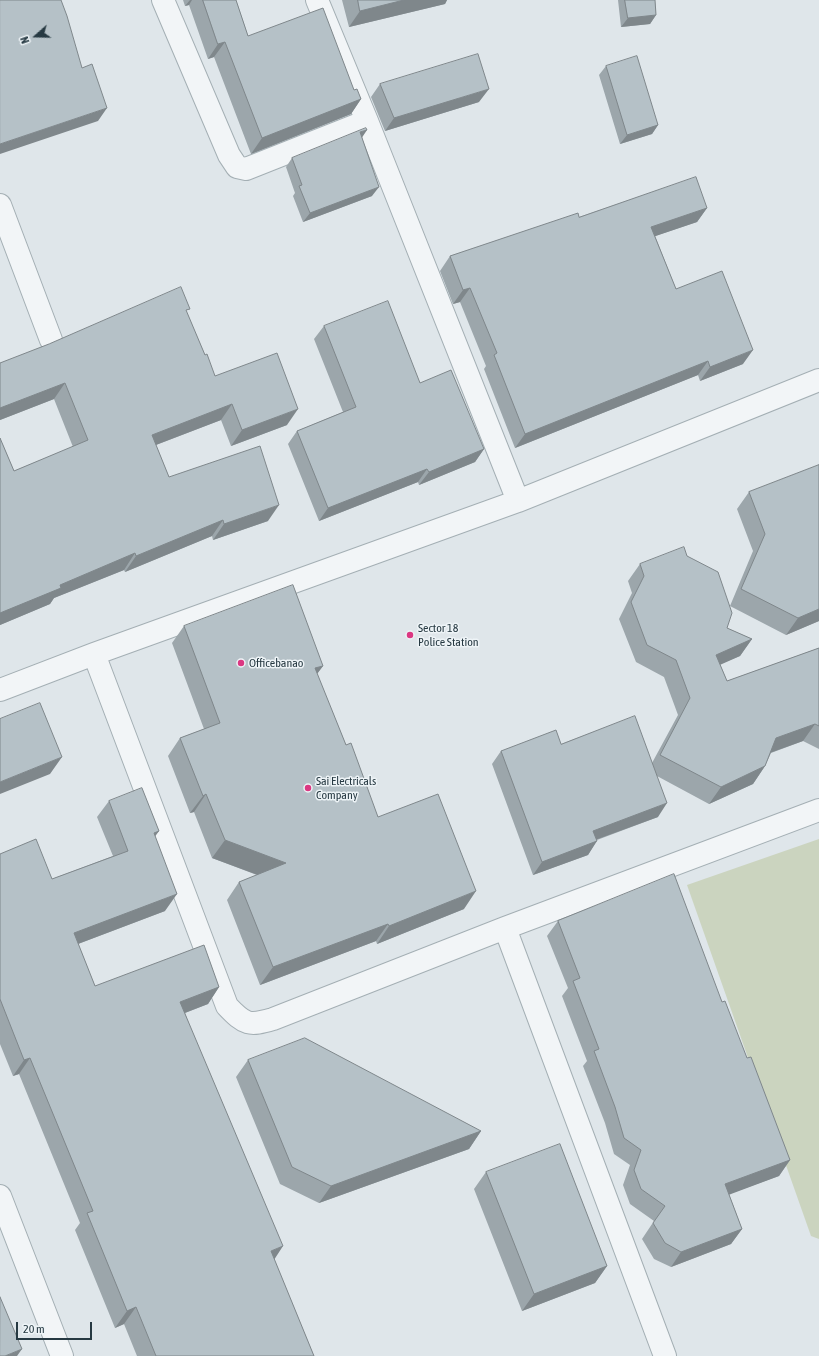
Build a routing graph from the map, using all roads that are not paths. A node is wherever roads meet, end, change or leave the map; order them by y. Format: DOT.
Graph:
graph roads {
  1 [pos="164,0"];
  2 [pos="316,0"];
  3 [pos="367,121"];
  4 [pos="0,206"];
  5 [pos="52,340"];
  6 [pos="819,380"];
  7 [pos="518,501"];
  8 [pos="94,654"];
  9 [pos="0,690"];
  10 [pos="819,810"];
  11 [pos="505,928"];
  12 [pos="0,1196"];
  13 [pos="62,1356"];
  14 [pos="665,1356"];
  1 -- 3 [label="street"];
  2 -- 3 [label="street"];
  3 -- 7 [label="street"];
  4 -- 5 [label="street"];
  6 -- 7 [label="street"];
  7 -- 8 [label="street"];
  8 -- 9 [label="street"];
  8 -- 11 [label="street"];
  10 -- 11 [label="street"];
  11 -- 14 [label="street"];
  12 -- 13 [label="street"];
}
